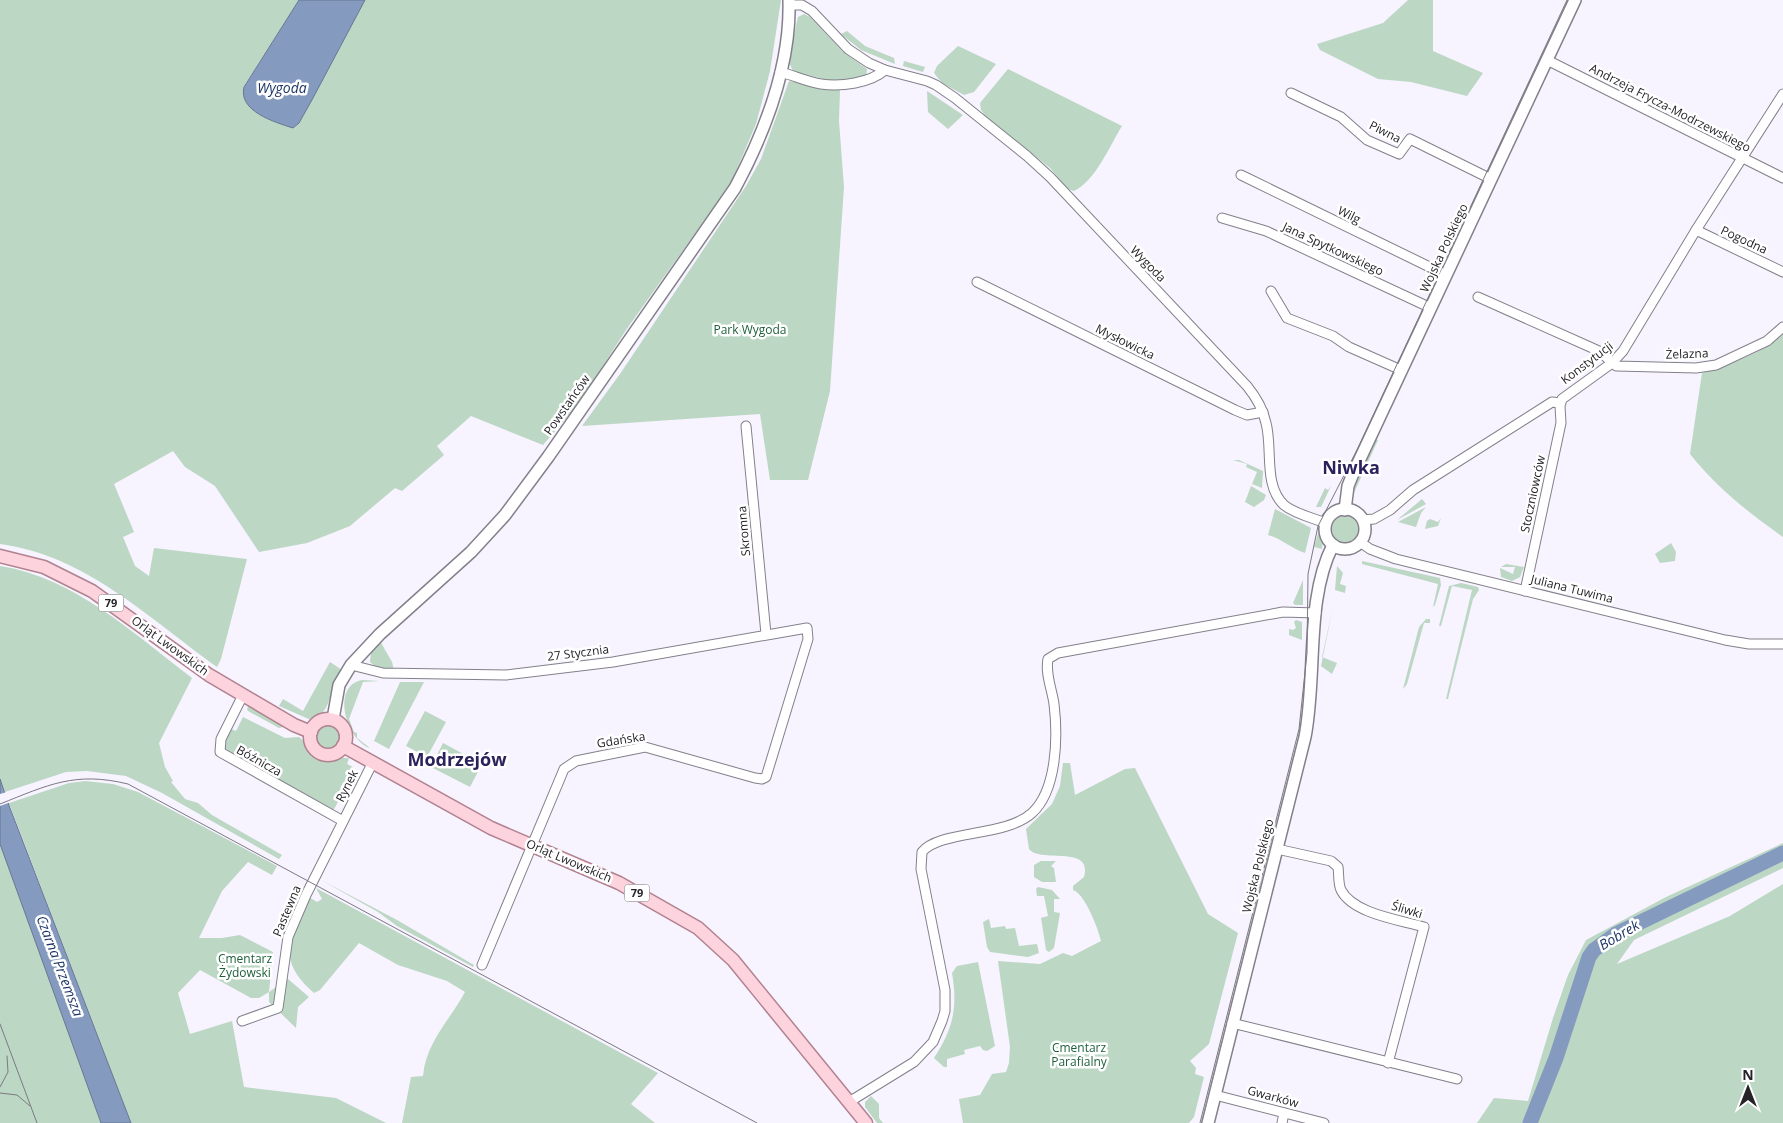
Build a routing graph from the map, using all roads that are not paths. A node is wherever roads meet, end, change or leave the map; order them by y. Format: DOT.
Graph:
graph roads {
  1 [pos="1575,0"];
  2 [pos="789,2"];
  3 [pos="1547,60"];
  4 [pos="885,70"];
  5 [pos="780,72"];
  6 [pos="1291,93"];
  7 [pos="1783,94"];
  8 [pos="1742,158"];
  9 [pos="1241,175"];
  10 [pos="1783,178"];
  11 [pos="1491,179"];
  12 [pos="1222,218"];
  13 [pos="1696,230"];
  14 [pos="1783,272"];
  15 [pos="1446,275"];
  16 [pos="978,282"];
  17 [pos="1271,291"];
  18 [pos="1478,297"];
  19 [pos="1431,308"];
  20 [pos="1783,327"];
  21 [pos="1612,363"];
  22 [pos="1401,370"];
  23 [pos="1560,403"];
  24 [pos="1262,412"];
  25 [pos="746,426"];
  26 [pos="1346,510"];
  27 [pos="1368,519"];
  28 [pos="1326,523"];
  29 [pos="1360,542"];
  30 [pos="1333,545"];
  31 [pos="0,556"];
  32 [pos="1525,591"];
  33 [pos="1316,613"];
  34 [pos="807,628"];
  35 [pos="766,634"];
  36 [pos="1783,644"];
  37 [pos="351,665"];
  38 [pos="243,695"];
  39 [pos="332,720"];
  40 [pos="311,732"];
  41 [pos="344,746"];
  42 [pos="373,762"];
  43 [pos="343,821"];
  44 [pos="531,845"];
  45 [pos="1276,849"];
  46 [pos="482,965"];
  47 [pos="242,1021"];
  48 [pos="1232,1023"];
  49 [pos="1388,1062"];
  50 [pos="1457,1079"];
  51 [pos="1215,1095"];
  52 [pos="849,1102"];
  53 [pos="1284,1113"];
  54 [pos="866,1123"];
  55 [pos="1208,1123"];
  56 [pos="1282,1123"];
  57 [pos="1324,1123"];
  1 -- 3 [label="main road, Wojska Polskiego"];
  2 -- 4 [label="street, Wygoda"];
  2 -- 5 [label="main road, Powstańców"];
  3 -- 8 [label="street, Andrzeja Frycza-Modrzewskiego"];
  3 -- 11 [label="main road, Wojska Polskiego"];
  4 -- 5 [label="street"];
  4 -- 24 [label="street, Wygoda"];
  5 -- 37 [label="main road, Powstańców"];
  6 -- 11 [label="street, Piwna"];
  7 -- 8 [label="street, Konstytucji"];
  8 -- 10 [label="street, Andrzeja Frycza-Modrzewskiego"];
  8 -- 13 [label="street, Konstytucji"];
  9 -- 15 [label="street, Wilg"];
  11 -- 15 [label="main road, Wojska Polskiego"];
  12 -- 19 [label="street, Jana Spytkowskiego"];
  13 -- 14 [label="street, Pogodna"];
  13 -- 21 [label="street, Konstytucji"];
  15 -- 19 [label="main road, Wojska Polskiego"];
  16 -- 24 [label="street, Mysłowicka"];
  17 -- 22 [label="street"];
  18 -- 21 [label="street"];
  19 -- 22 [label="main road, Wojska Polskiego"];
  20 -- 21 [label="street, Żelazna"];
  21 -- 23 [label="street, Konstytucji"];
  22 -- 26 [label="main road, Wojska Polskiego"];
  23 -- 27 [label="street, Konstytucji"];
  23 -- 32 [label="street, Stoczniowców"];
  24 -- 28 [label="street, Wygoda"];
  25 -- 35 [label="street, Skromna"];
  26 -- 27 [label="main road"];
  26 -- 28 [label="main road"];
  27 -- 29 [label="main road"];
  28 -- 30 [label="main road"];
  29 -- 30 [label="main road"];
  29 -- 32 [label="street, Juliana Tuwima"];
  30 -- 33 [label="main road, Wojska Polskiego"];
  31 -- 38 [label="main road, Orląt Lwowskich / 79"];
  32 -- 36 [label="street, Juliana Tuwima"];
  33 -- 45 [label="main road, Wojska Polskiego"];
  33 -- 52 [label="street"];
  34 -- 35 [label="street, 27 Stycznia"];
  34 -- 44 [label="street, Gdańska"];
  35 -- 37 [label="street, 27 Stycznia"];
  37 -- 39 [label="main road, Powstańców"];
  38 -- 40 [label="main road, Orląt Lwowskich / 79"];
  38 -- 43 [label="street, Bóźnicza"];
  39 -- 40 [label="main road"];
  39 -- 41 [label="main road"];
  40 -- 41 [label="main road"];
  41 -- 42 [label="main road, Orląt Lwowskich / 79"];
  42 -- 43 [label="street, Rynek"];
  42 -- 44 [label="main road, Orląt Lwowskich / 79"];
  43 -- 47 [label="street, Pastewna"];
  44 -- 46 [label="street, Gdańska"];
  44 -- 52 [label="main road, Orląt Lwowskich / 79"];
  45 -- 48 [label="main road, Wojska Polskiego"];
  45 -- 49 [label="street, Śliwki"];
  48 -- 49 [label="street"];
  48 -- 51 [label="main road, Wojska Polskiego"];
  49 -- 50 [label="street"];
  51 -- 53 [label="street, Gwarków"];
  51 -- 55 [label="main road, Wojska Polskiego"];
  52 -- 54 [label="main road, Orląt Lwowskich / 79"];
  53 -- 56 [label="street"];
  53 -- 57 [label="street, Gwarków"];
}
